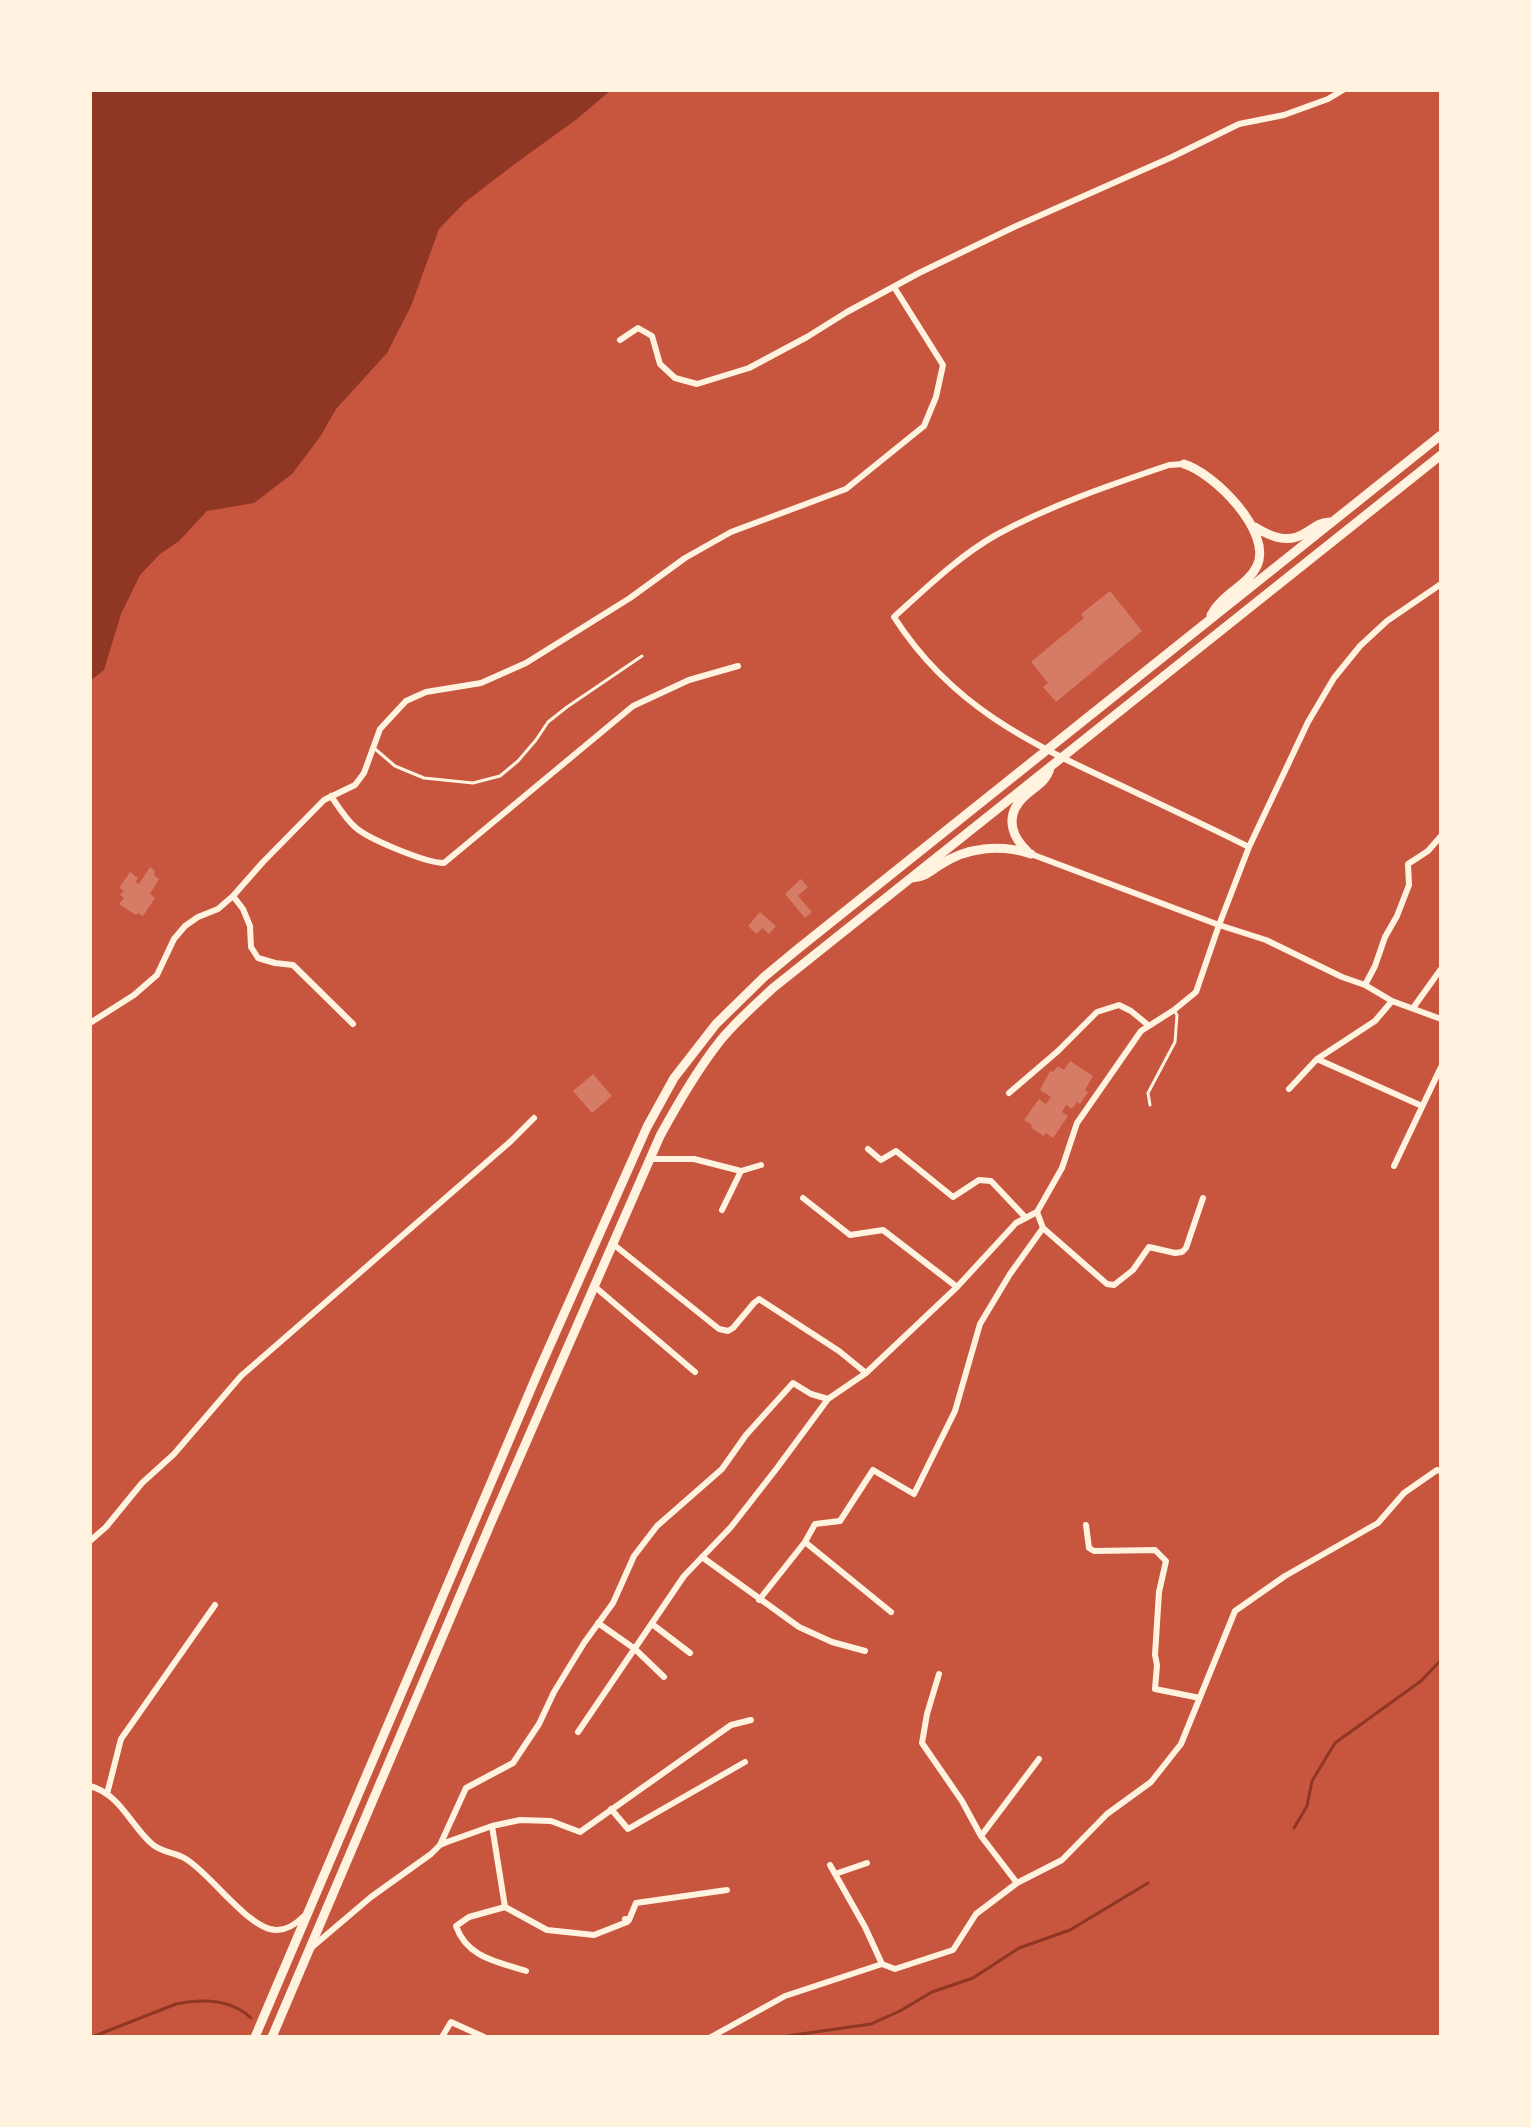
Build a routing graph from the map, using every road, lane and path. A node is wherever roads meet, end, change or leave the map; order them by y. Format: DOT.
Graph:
graph roads {
  1 [pos="1343,90"];
  2 [pos="894,287"];
  3 [pos="620,340"];
  4 [pos="1441,435"];
  5 [pos="1441,455"];
  6 [pos="1184,464"];
  7 [pos="1332,522"];
  8 [pos="1253,525"];
  9 [pos="1441,584"];
  10 [pos="1207,622"];
  11 [pos="642,656"];
  12 [pos="738,666"];
  13 [pos="374,748"];
  14 [pos="1050,768"];
  15 [pos="331,796"];
  16 [pos="1441,836"];
  17 [pos="1249,847"];
  18 [pos="1031,854"];
  19 [pos="912,878"];
  20 [pos="233,896"];
  21 [pos="1219,925"];
  22 [pos="1441,969"];
  23 [pos="1365,985"];
  24 [pos="1392,1001"];
  25 [pos="1413,1008"];
  26 [pos="1174,1010"];
  27 [pos="1441,1019"];
  28 [pos="90,1023"];
  29 [pos="353,1024"];
  30 [pos="1148,1025"];
  31 [pos="1317,1059"];
  32 [pos="1441,1067"];
  33 [pos="1433,1084"];
  34 [pos="1289,1089"];
  35 [pos="1441,1092"];
  36 [pos="1009,1093"];
  37 [pos="1150,1105"];
  38 [pos="1422,1106"];
  39 [pos="534,1118"];
  40 [pos="868,1149"];
  41 [pos="650,1159"];
  42 [pos="761,1165"];
  43 [pos="1394,1166"];
  44 [pos="741,1171"];
  45 [pos="803,1198"];
  46 [pos="1203,1198"];
  47 [pos="722,1210"];
  48 [pos="1037,1212"];
  49 [pos="1026,1218"];
  50 [pos="1043,1228"];
  51 [pos="613,1244"];
  52 [pos="594,1286"];
  53 [pos="957,1287"];
  54 [pos="695,1372"];
  55 [pos="866,1373"];
  56 [pos="828,1399"];
  57 [pos="1441,1471"];
  58 [pos="1086,1525"];
  59 [pos="90,1541"];
  60 [pos="805,1542"];
  61 [pos="702,1557"];
  62 [pos="759,1600"];
  63 [pos="215,1605"];
  64 [pos="891,1612"];
  65 [pos="598,1623"];
  66 [pos="652,1624"];
  67 [pos="635,1649"];
  68 [pos="865,1651"];
  69 [pos="690,1653"];
  70 [pos="939,1674"];
  71 [pos="664,1677"];
  72 [pos="1200,1698"];
  73 [pos="751,1720"];
  74 [pos="578,1732"];
  75 [pos="1039,1759"];
  76 [pos="745,1762"];
  77 [pos="90,1786"];
  78 [pos="107,1794"];
  79 [pos="611,1809"];
  80 [pos="492,1826"];
  81 [pos="981,1836"];
  82 [pos="440,1845"];
  83 [pos="867,1863"];
  84 [pos="830,1865"];
  85 [pos="835,1874"];
  86 [pos="1017,1883"];
  87 [pos="727,1890"];
  88 [pos="311,1907"];
  89 [pos="505,1907"];
  90 [pos="311,1948"];
  91 [pos="882,1964"];
  92 [pos="526,1971"];
  93 [pos="255,2037"];
  94 [pos="272,2037"];
  95 [pos="442,2037"];
  96 [pos="484,2037"];
  97 [pos="711,2037"];
  1 -- 2 [label="street"];
  2 -- 3 [label="street"];
  2 -- 13 [label="street"];
  4 -- 7 [label="highway"];
  5 -- 14 [label="highway"];
  6 -- 8 [label="highway"];
  6 -- 17 [label="street"];
  7 -- 8 [label="highway"];
  7 -- 10 [label="highway"];
  8 -- 10 [label="highway"];
  9 -- 17 [label="street"];
  10 -- 88 [label="highway"];
  11 -- 13 [label="lane"];
  12 -- 15 [label="street"];
  13 -- 15 [label="street"];
  14 -- 18 [label="highway"];
  14 -- 19 [label="highway"];
  15 -- 20 [label="street"];
  16 -- 23 [label="street"];
  17 -- 21 [label="street"];
  18 -- 19 [label="highway"];
  18 -- 21 [label="street"];
  19 -- 41 [label="highway"];
  20 -- 28 [label="street"];
  20 -- 29 [label="street"];
  21 -- 23 [label="street"];
  21 -- 26 [label="street"];
  22 -- 25 [label="street"];
  23 -- 24 [label="street"];
  24 -- 25 [label="street"];
  24 -- 31 [label="street"];
  25 -- 27 [label="street"];
  26 -- 30 [label="street"];
  26 -- 37 [label="lane"];
  30 -- 36 [label="street"];
  30 -- 48 [label="street"];
  31 -- 34 [label="street"];
  31 -- 38 [label="street"];
  32 -- 33 [label="street"];
  33 -- 35 [label="street"];
  33 -- 38 [label="street"];
  38 -- 43 [label="street"];
  39 -- 59 [label="street"];
  40 -- 49 [label="street"];
  41 -- 44 [label="street"];
  41 -- 51 [label="highway"];
  42 -- 44 [label="street"];
  44 -- 47 [label="street"];
  45 -- 53 [label="street"];
  46 -- 50 [label="street"];
  48 -- 49 [label="street"];
  48 -- 50 [label="street"];
  49 -- 53 [label="street"];
  50 -- 60 [label="street"];
  51 -- 52 [label="highway"];
  51 -- 55 [label="street"];
  52 -- 54 [label="street"];
  52 -- 90 [label="highway"];
  53 -- 55 [label="street"];
  55 -- 56 [label="street"];
  56 -- 61 [label="street"];
  56 -- 65 [label="street"];
  57 -- 72 [label="street"];
  58 -- 72 [label="street"];
  60 -- 62 [label="street"];
  60 -- 64 [label="street"];
  61 -- 62 [label="street"];
  61 -- 66 [label="street"];
  62 -- 68 [label="street"];
  63 -- 78 [label="street"];
  65 -- 67 [label="street"];
  65 -- 82 [label="street"];
  66 -- 67 [label="street"];
  66 -- 69 [label="street"];
  67 -- 71 [label="street"];
  67 -- 74 [label="street"];
  70 -- 81 [label="street"];
  72 -- 86 [label="street"];
  73 -- 79 [label="street"];
  75 -- 81 [label="street"];
  76 -- 79 [label="street"];
  77 -- 78 [label="street"];
  78 -- 88 [label="street"];
  79 -- 80 [label="street"];
  80 -- 82 [label="street"];
  80 -- 89 [label="street"];
  81 -- 86 [label="street"];
  82 -- 90 [label="street"];
  83 -- 85 [label="street"];
  84 -- 85 [label="street"];
  85 -- 91 [label="street"];
  86 -- 91 [label="street"];
  87 -- 89 [label="street"];
  88 -- 93 [label="highway"];
  89 -- 92 [label="street"];
  90 -- 94 [label="highway"];
  91 -- 97 [label="street"];
  95 -- 96 [label="street"];
}
